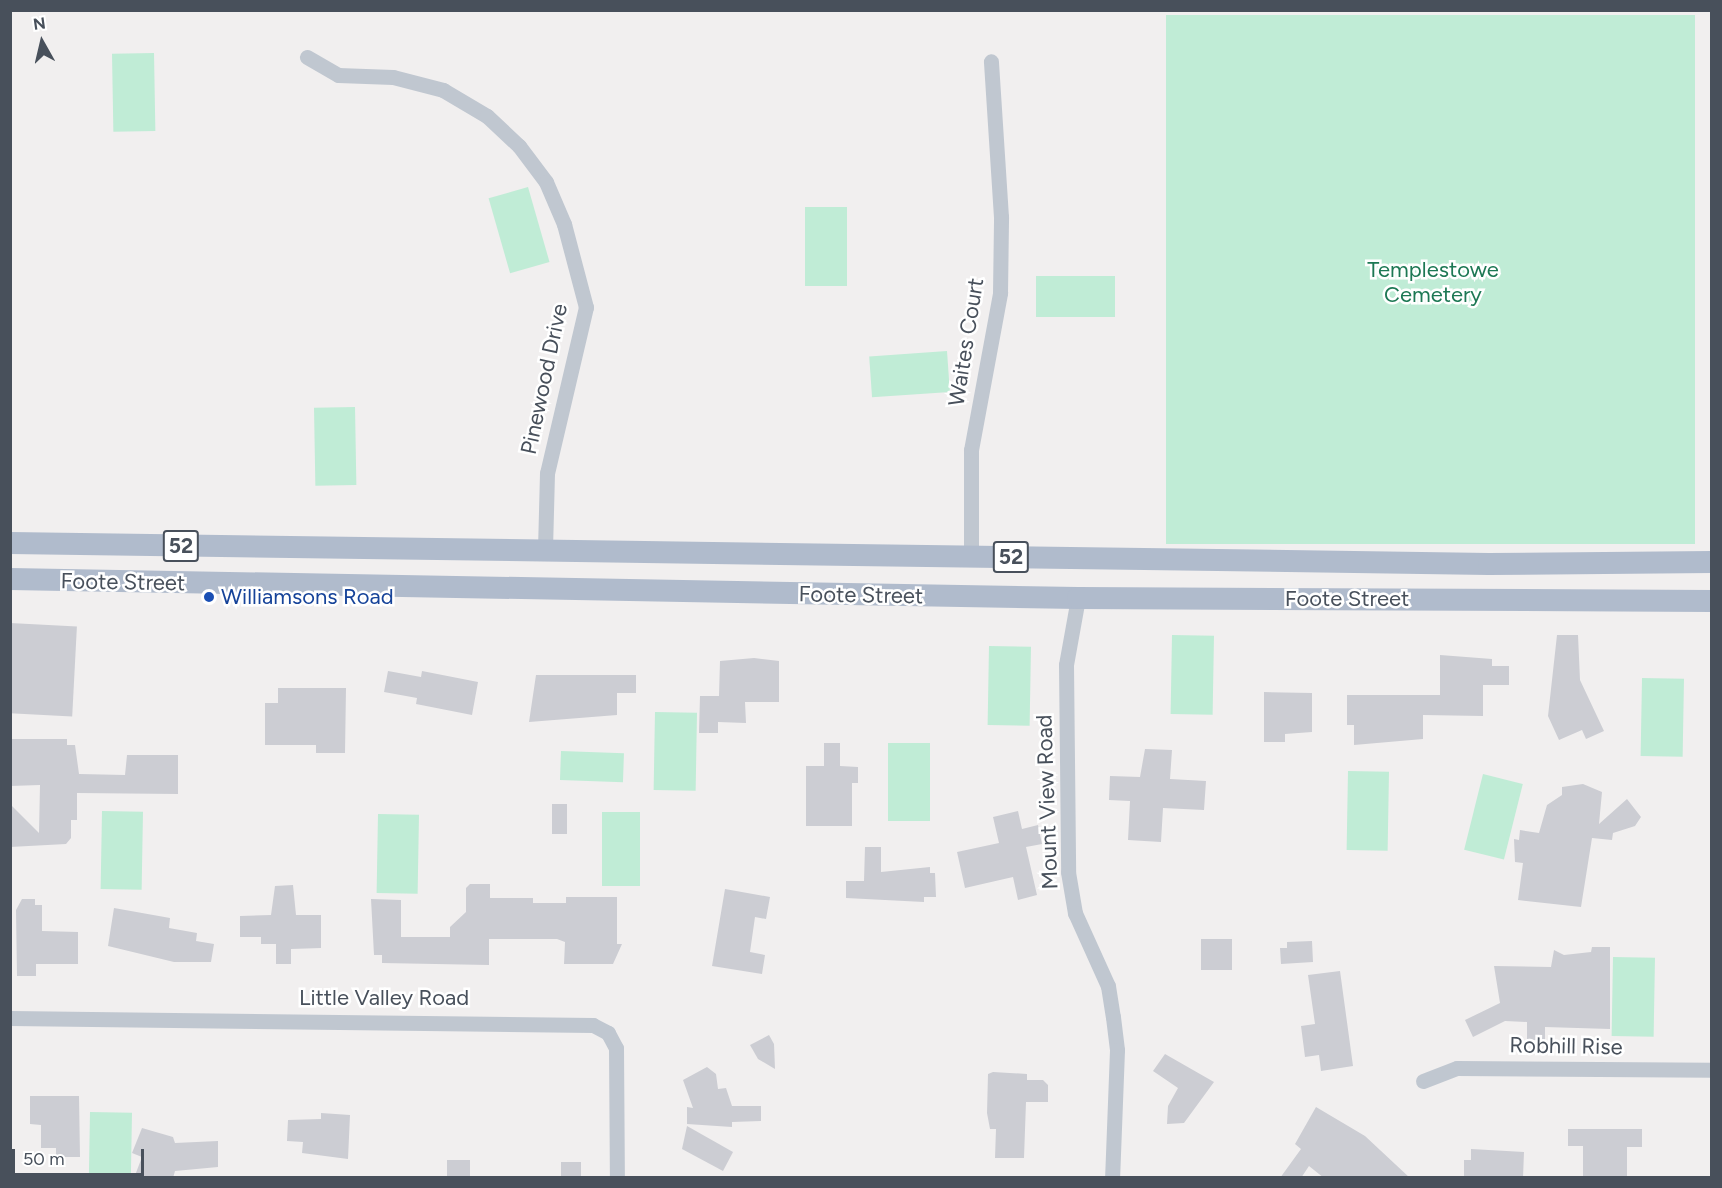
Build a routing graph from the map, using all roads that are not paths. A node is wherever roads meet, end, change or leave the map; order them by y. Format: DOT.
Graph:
graph roads {
  1 [pos="307,57"];
  2 [pos="991,61"];
  3 [pos="10,543"];
  4 [pos="545,551"];
  5 [pos="786,554"];
  6 [pos="971,557"];
  7 [pos="1712,562"];
  8 [pos="10,579"];
  9 [pos="786,594"];
  10 [pos="1078,598"];
  11 [pos="1712,601"];
  12 [pos="10,1018"];
  13 [pos="1712,1070"];
  14 [pos="1423,1082"];
  15 [pos="617,1178"];
  16 [pos="1112,1178"];
  1 -- 4 [label="street, Pinewood Drive"];
  2 -- 6 [label="street, Waites Court"];
  3 -- 4 [label="main road, Foote Street / 52"];
  4 -- 5 [label="main road, Foote Street / 52"];
  5 -- 6 [label="main road, Foote Street / 52"];
  5 -- 9 [label="main road"];
  6 -- 7 [label="main road, Foote Street / 52"];
  8 -- 9 [label="main road, Foote Street / 52"];
  9 -- 10 [label="main road, Foote Street / 52"];
  10 -- 11 [label="main road, Foote Street / 52"];
  10 -- 16 [label="street, Mount View Road"];
  12 -- 15 [label="street, Little Valley Road"];
  13 -- 14 [label="street, Robhill Rise"];
}
